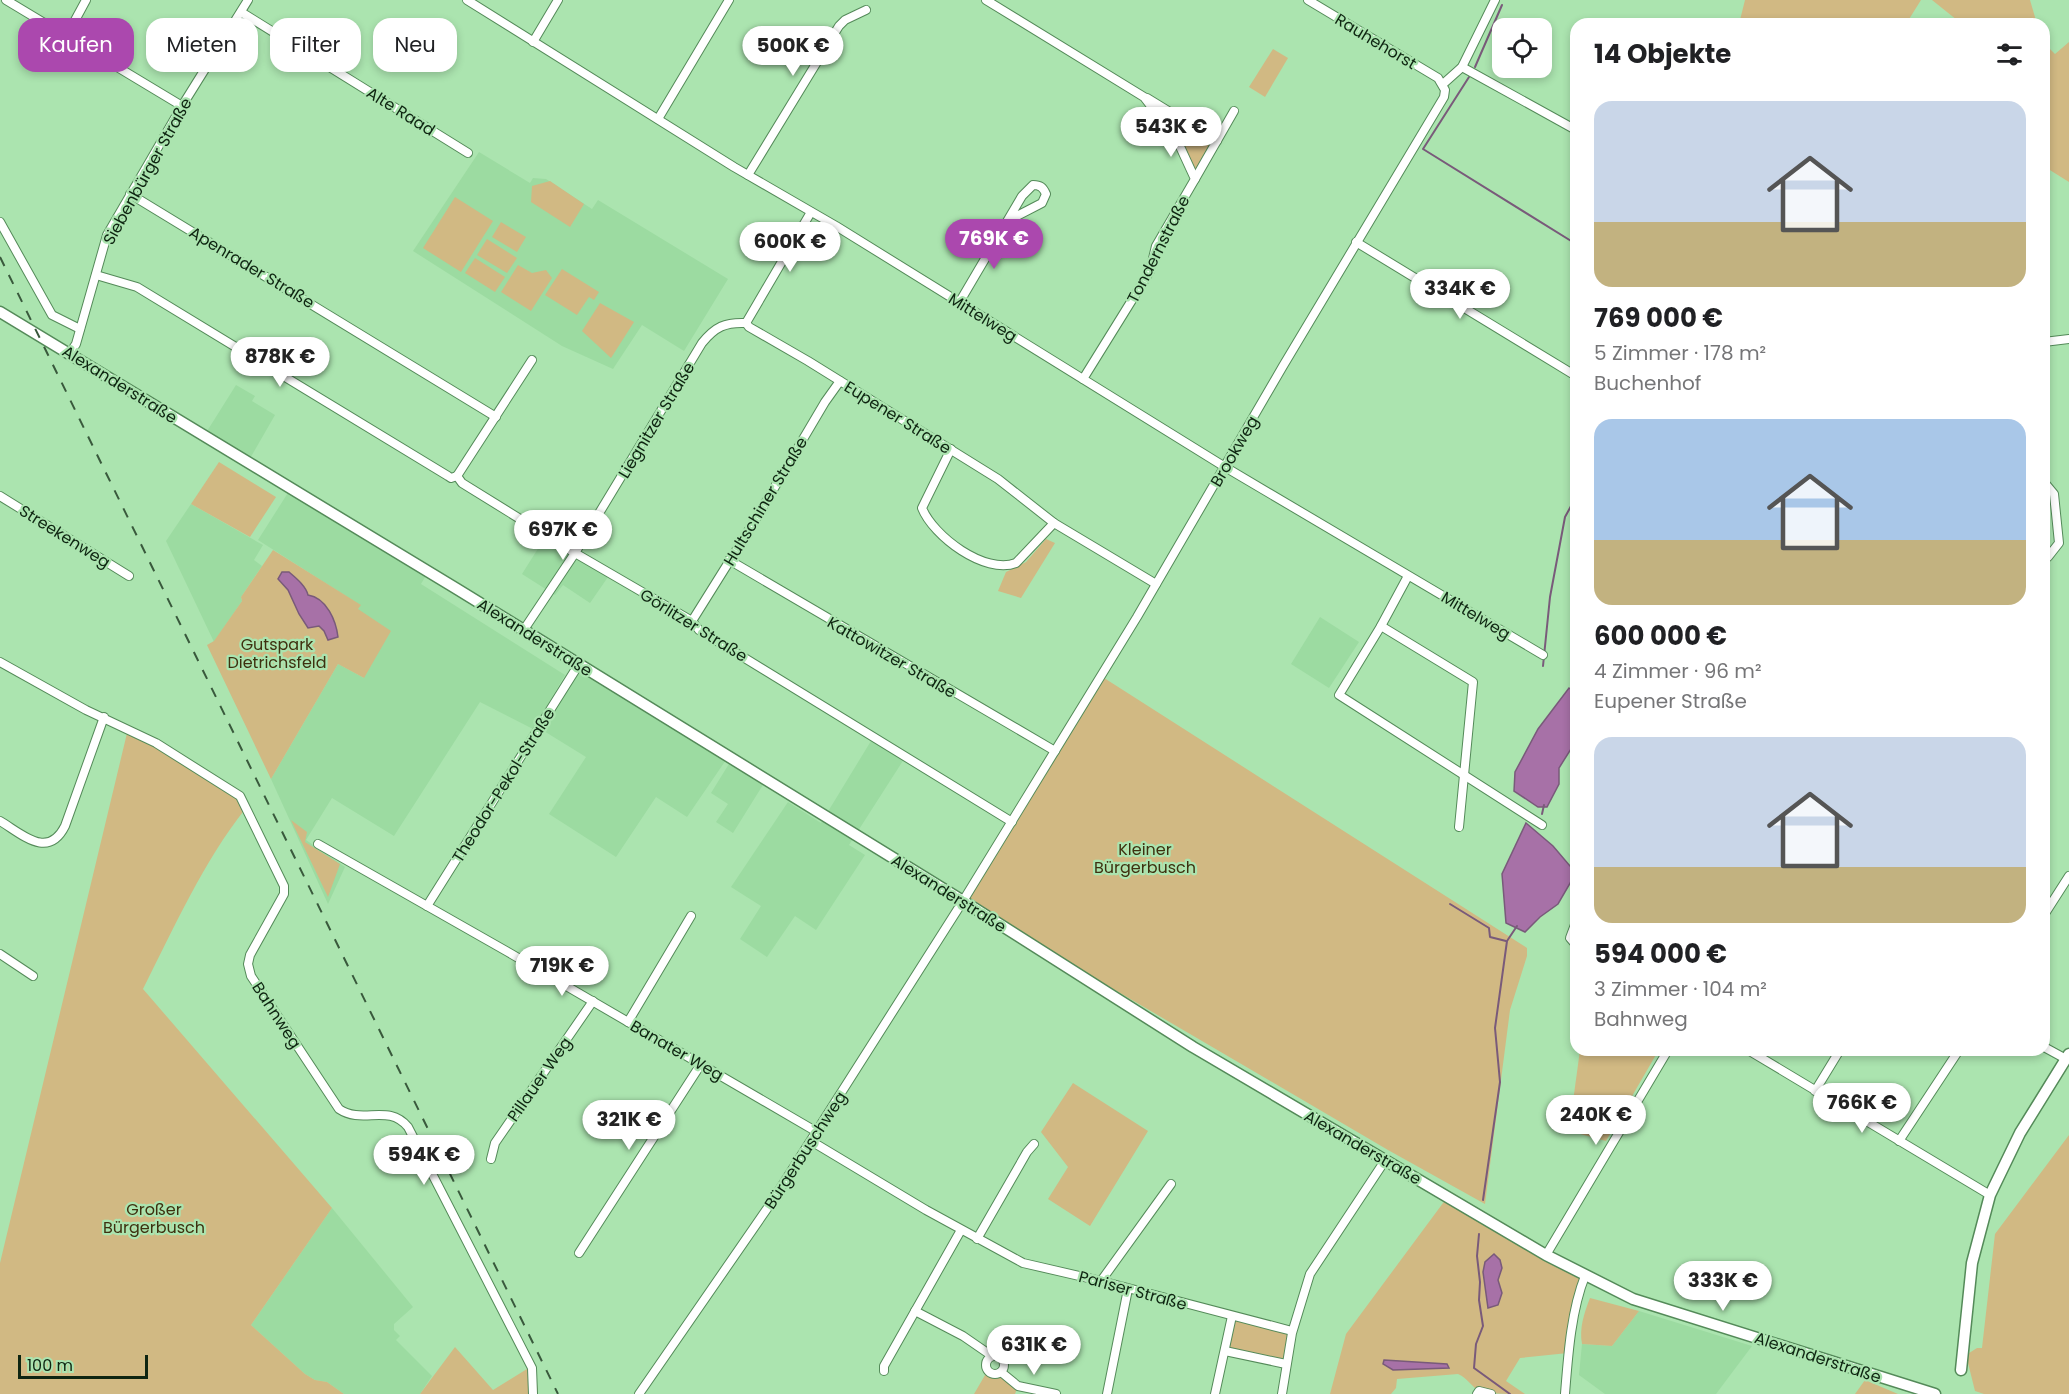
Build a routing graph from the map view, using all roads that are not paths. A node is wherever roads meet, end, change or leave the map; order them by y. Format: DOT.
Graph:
graph roads {
  1 [pos="6,0"];
  2 [pos="86,0"];
  3 [pos="248,0"];
  4 [pos="466,0"];
  5 [pos="558,0"];
  6 [pos="729,0"];
  7 [pos="986,0"];
  8 [pos="1308,0"];
  9 [pos="1495,0"];
  10 [pos="866,10"];
  11 [pos="241,12"];
  12 [pos="35,18"];
  13 [pos="76,18"];
  14 [pos="533,42"];
  15 [pos="1462,67"];
  16 [pos="125,72"];
  17 [pos="1443,84"];
  18 [pos="1144,97"];
  19 [pos="182,106"];
  20 [pos="1234,111"];
  21 [pos="658,119"];
  22 [pos="1570,127"];
  23 [pos="1217,141"];
  24 [pos="468,153"];
  25 [pos="748,175"];
  26 [pos="1195,179"];
  27 [pos="130,194"];
  28 [pos="811,212"];
  29 [pos="1009,220"];
  30 [pos="0,222"];
  31 [pos="1356,242"];
  32 [pos="96,275"];
  33 [pos="959,303"];
  34 [pos="1,315"];
  35 [pos="746,323"];
  36 [pos="80,329"];
  37 [pos="2069,339"];
  38 [pos="2050,341"];
  39 [pos="70,352"];
  40 [pos="532,360"];
  41 [pos="1570,372"];
  42 [pos="1083,379"];
  43 [pos="840,381"];
  44 [pos="496,417"];
  45 [pos="951,449"];
  46 [pos="1226,467"];
  47 [pos="457,476"];
  48 [pos="2050,489"];
  49 [pos="0,496"];
  50 [pos="1054,524"];
  51 [pos="575,553"];
  52 [pos="2050,554"];
  53 [pos="729,560"];
  54 [pos="129,576"];
  55 [pos="1408,576"];
  56 [pos="1155,584"];
  57 [pos="692,621"];
  58 [pos="1381,626"];
  59 [pos="523,631"];
  60 [pos="1543,655"];
  61 [pos="0,662"];
  62 [pos="579,664"];
  63 [pos="104,717"];
  64 [pos="1055,751"];
  65 [pos="1464,776"];
  66 [pos="0,821"];
  67 [pos="1012,822"];
  68 [pos="1542,825"];
  69 [pos="1459,827"];
  70 [pos="318,844"];
  71 [pos="2069,876"];
  72 [pos="963,901"];
  73 [pos="427,906"];
  74 [pos="2050,906"];
  75 [pos="691,916"];
  76 [pos="0,954"];
  77 [pos="33,976"];
  78 [pos="592,1001"];
  79 [pos="628,1022"];
  80 [pos="2050,1050"];
  81 [pos="1664,1056"];
  82 [pos="1758,1056"];
  83 [pos="1836,1056"];
  84 [pos="1955,1056"];
  85 [pos="2067,1057"];
  86 [pos="701,1064"];
  87 [pos="1815,1090"];
  88 [pos="816,1132"];
  89 [pos="811,1142"];
  90 [pos="1899,1142"];
  91 [pos="1034,1144"];
  92 [pos="491,1159"];
  93 [pos="1386,1159"];
  94 [pos="1171,1184"];
  95 [pos="1990,1195"];
  96 [pos="961,1230"];
  97 [pos="977,1239"];
  98 [pos="579,1252"];
  99 [pos="1546,1255"];
  100 [pos="1585,1276"];
  101 [pos="1101,1281"];
  102 [pos="1128,1289"];
  103 [pos="915,1311"];
  104 [pos="1232,1316"];
  105 [pos="1292,1331"];
  106 [pos="1225,1351"];
  107 [pos="992,1356"];
  108 [pos="1286,1364"];
  109 [pos="1961,1370"];
  110 [pos="884,1371"];
  111 [pos="1001,1372"];
  112 [pos="644,1392"];
  113 [pos="533,1394"];
  114 [pos="1056,1394"];
  115 [pos="1107,1394"];
  116 [pos="1215,1394"];
  117 [pos="1282,1394"];
  118 [pos="1477,1394"];
  119 [pos="1491,1394"];
  120 [pos="1565,1394"];
  121 [pos="1935,1394"];
  1 -- 12 [label="street"];
  2 -- 13 [label="street"];
  3 -- 11 [label="street, Siebenbürger Straße"];
  4 -- 14 [label="street, Mittelweg"];
  5 -- 14 [label="street"];
  6 -- 21 [label="street"];
  7 -- 18 [label="street, Tondernstraße"];
  8 -- 17 [label="street, Rauhehorst"];
  9 -- 15 [label="street"];
  10 -- 25 [label="street"];
  11 -- 19 [label="street, Siebenbürger Straße"];
  11 -- 24 [label="street, Alte Raad"];
  14 -- 21 [label="street, Mittelweg"];
  15 -- 17 [label="street"];
  15 -- 22 [label="street"];
  16 -- 19 [label="street"];
  17 -- 31 [label="street, Brookweg"];
  18 -- 23 [label="street, Tondernstraße"];
  18 -- 26 [label="street, Tondernstraße"];
  19 -- 27 [label="street, Siebenbürger Straße"];
  20 -- 23 [label="street, Tondernstraße"];
  21 -- 25 [label="street, Mittelweg"];
  23 -- 26 [label="street, Tondernstraße"];
  25 -- 28 [label="street, Mittelweg"];
  26 -- 42 [label="street, Tondernstraße"];
  27 -- 32 [label="street, Siebenbürger Straße"];
  27 -- 44 [label="street, Apenrader Straße"];
  28 -- 33 [label="street, Mittelweg"];
  28 -- 35 [label="street"];
  29 -- 29 [label="street"];
  29 -- 33 [label="street"];
  30 -- 36 [label="street"];
  31 -- 41 [label="street"];
  31 -- 46 [label="street, Brookweg"];
  32 -- 36 [label="street, Siebenbürger Straße"];
  32 -- 47 [label="street, Görlitzer Straße"];
  33 -- 42 [label="street, Mittelweg"];
  34 -- 39 [label="main road, Alexanderstraße"];
  35 -- 43 [label="street, Eupener Straße"];
  35 -- 51 [label="street, Liegnitzer Straße"];
  36 -- 39 [label="street, Siebenbürger Straße"];
  37 -- 38 [label="street"];
  39 -- 59 [label="main road, Alexanderstraße"];
  40 -- 44 [label="street"];
  42 -- 46 [label="street, Mittelweg"];
  43 -- 45 [label="street, Eupener Straße"];
  43 -- 53 [label="street, Hultschiner Straße"];
  44 -- 47 [label="street"];
  45 -- 50 [label="street, Eupener Straße"];
  45 -- 50 [label="street"];
  46 -- 55 [label="street, Mittelweg"];
  46 -- 56 [label="street, Brookweg"];
  47 -- 51 [label="street, Görlitzer Straße"];
  48 -- 52 [label="street"];
  49 -- 54 [label="street, Streekenweg"];
  50 -- 56 [label="street, Eupener Straße"];
  51 -- 57 [label="street, Görlitzer Straße"];
  51 -- 59 [label="street, Liegnitzer Straße"];
  53 -- 57 [label="street, Hultschiner Straße"];
  53 -- 64 [label="street, Kattowitzer Straße"];
  55 -- 58 [label="street"];
  55 -- 60 [label="street, Mittelweg"];
  56 -- 64 [label="street, Brookweg"];
  57 -- 67 [label="street, Görlitzer Straße"];
  58 -- 65 [label="street"];
  58 -- 65 [label="street"];
  59 -- 62 [label="main road, Alexanderstraße"];
  61 -- 63 [label="street, Bahnweg"];
  62 -- 72 [label="main road, Alexanderstraße"];
  62 -- 73 [label="street, Theodor-Pekol-Straße"];
  63 -- 66 [label="street"];
  63 -- 113 [label="street, Bahnweg"];
  64 -- 67 [label="street, Brookweg"];
  65 -- 68 [label="street"];
  65 -- 69 [label="street"];
  67 -- 72 [label="street, Brookweg"];
  70 -- 73 [label="street, Banater Weg"];
  71 -- 74 [label="street"];
  72 -- 88 [label="street, Bürgerbuschweg"];
  72 -- 93 [label="main road, Alexanderstraße"];
  73 -- 78 [label="street, Banater Weg"];
  75 -- 79 [label="street"];
  76 -- 77 [label="street"];
  78 -- 79 [label="street, Banater Weg"];
  78 -- 92 [label="street, Pillauer Weg"];
  79 -- 86 [label="street, Banater Weg"];
  80 -- 85 [label="street"];
  81 -- 99 [label="street"];
  82 -- 87 [label="street"];
  83 -- 87 [label="street"];
  84 -- 90 [label="street"];
  85 -- 95 [label="main road"];
  86 -- 88 [label="street, Banater Weg"];
  86 -- 98 [label="street"];
  87 -- 90 [label="street"];
  88 -- 89 [label="street, Bürgerbuschweg"];
  89 -- 96 [label="street, Pariser Straße"];
  89 -- 112 [label="street, Bürgerbuschweg"];
  90 -- 95 [label="street"];
  91 -- 97 [label="street"];
  93 -- 99 [label="main road, Alexanderstraße"];
  93 -- 105 [label="street"];
  94 -- 101 [label="street"];
  95 -- 109 [label="main road"];
  96 -- 97 [label="street, Pariser Straße"];
  96 -- 103 [label="street"];
  97 -- 101 [label="street, Pariser Straße"];
  99 -- 100 [label="main road, Alexanderstraße"];
  100 -- 120 [label="street"];
  100 -- 121 [label="main road, Alexanderstraße"];
  101 -- 102 [label="street, Pariser Straße"];
  102 -- 104 [label="street, Pariser Straße"];
  102 -- 115 [label="street"];
  103 -- 107 [label="street"];
  103 -- 110 [label="street"];
  104 -- 105 [label="street, Pariser Straße"];
  104 -- 106 [label="street"];
  105 -- 108 [label="street"];
  106 -- 108 [label="street"];
  106 -- 116 [label="street"];
  107 -- 111 [label="street"];
  107 -- 111 [label="street"];
  108 -- 117 [label="street"];
  111 -- 114 [label="street"];
  118 -- 119 [label="street"];
}
